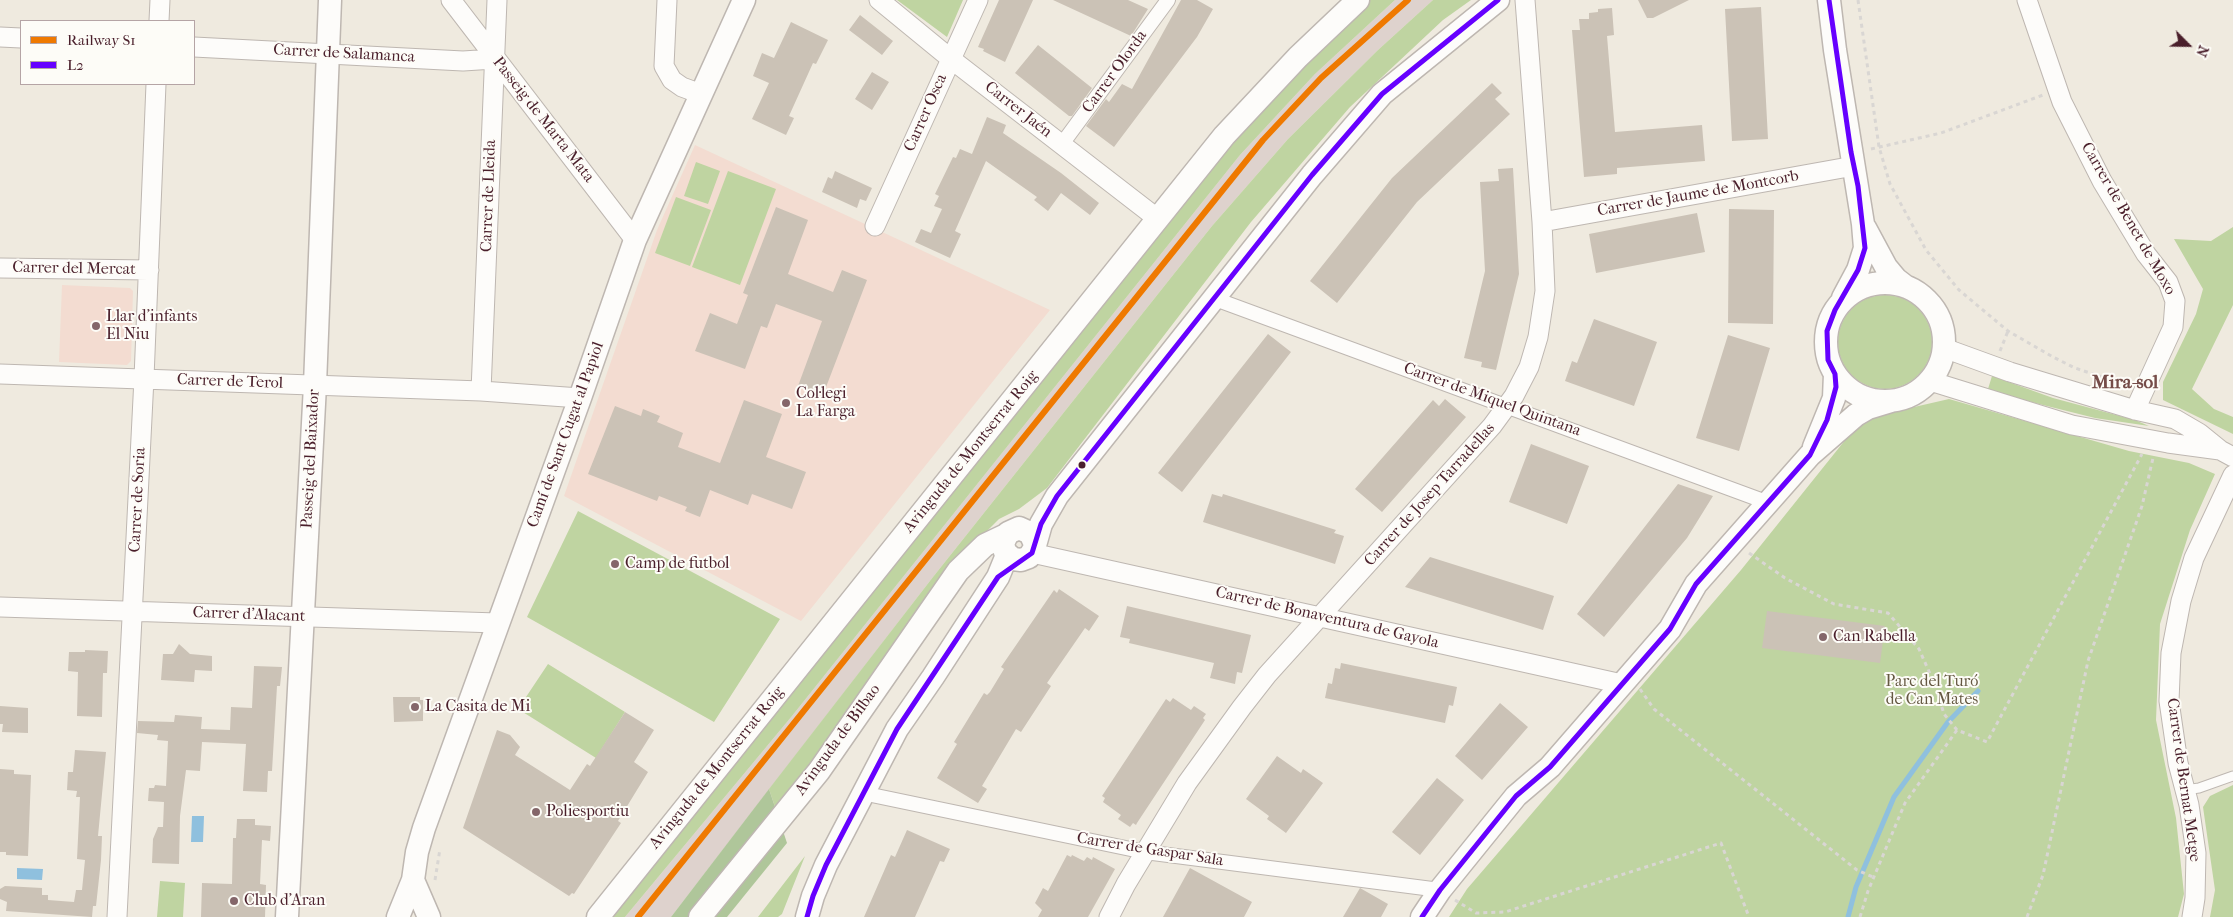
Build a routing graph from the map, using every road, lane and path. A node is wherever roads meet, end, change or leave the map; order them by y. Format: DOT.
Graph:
graph roads {
  1 [pos="160,0"];
  2 [pos="330,0"];
  3 [pos="451,0"];
  4 [pos="497,0"];
  5 [pos="667,0"];
  6 [pos="744,0"];
  7 [pos="879,0"];
  8 [pos="978,0"];
  9 [pos="1168,0"];
  10 [pos="1358,0"];
  11 [pos="1498,0"];
  12 [pos="1525,0"];
  13 [pos="1829,0"];
  14 [pos="1858,0"];
  15 [pos="2027,0"];
  16 [pos="159,20"];
  17 [pos="0,37"];
  18 [pos="20,38"];
  19 [pos="195,47"];
  20 [pos="328,53"];
  21 [pos="494,59"];
  22 [pos="951,59"];
  23 [pos="156,85"];
  24 [pos="2058,89"];
  25 [pos="701,94"];
  26 [pos="1062,144"];
  27 [pos="1879,147"];
  28 [pos="1852,159"];
  29 [pos="1158,219"];
  30 [pos="1542,222"];
  31 [pos="1864,224"];
  32 [pos="875,226"];
  33 [pos="635,240"];
  34 [pos="0,268"];
  35 [pos="149,270"];
  36 [pos="1905,286"];
  37 [pos="1215,299"];
  38 [pos="1842,301"];
  39 [pos="1944,348"];
  40 [pos="0,374"];
  41 [pos="1835,374"];
  42 [pos="144,378"];
  43 [pos="2105,378"];
  44 [pos="1930,381"];
  45 [pos="314,385"];
  46 [pos="481,391"];
  47 [pos="580,398"];
  48 [pos="1891,401"];
  49 [pos="1507,405"];
  50 [pos="2135,410"];
  51 [pos="2165,442"];
  52 [pos="2142,453"];
  53 [pos="2227,453"];
  54 [pos="1810,455"];
  55 [pos="2233,475"];
  56 [pos="1769,504"];
  57 [pos="1735,542"];
  58 [pos="1018,547"];
  59 [pos="0,606"];
  60 [pos="132,612"];
  61 [pos="303,616"];
  62 [pos="1320,616"];
  63 [pos="497,623"];
  64 [pos="1626,679"];
  65 [pos="1958,730"];
  66 [pos="2233,776"];
  67 [pos="2185,790"];
  68 [pos="862,793"];
  69 [pos="1145,852"];
  70 [pos="1872,877"];
  71 [pos="413,880"];
  72 [pos="1440,890"];
  73 [pos="117,917"];
  74 [pos="287,917"];
  75 [pos="399,917"];
  76 [pos="427,917"];
  77 [pos="598,917"];
  78 [pos="700,917"];
  79 [pos="808,917"];
  80 [pos="1109,917"];
  81 [pos="1422,917"];
  82 [pos="1749,917"];
  83 [pos="1860,917"];
  84 [pos="2027,917"];
  85 [pos="2192,917"];
  1 -- 16 [label="street"];
  2 -- 20 [label="street, Passeig del Baixador"];
  3 -- 21 [label="street, Passeig de Marta Mata"];
  4 -- 21 [label="street, Carrer de Lleida"];
  5 -- 25 [label="street"];
  6 -- 25 [label="street, Camí de Sant Cugat al Papiol"];
  7 -- 22 [label="street, Carrer Jaén"];
  8 -- 22 [label="street, Carrer Osca"];
  9 -- 26 [label="street, Carrer Olorda"];
  10 -- 29 [label="street, Avinguda de Montserrat Roig"];
  11 -- 37 [label="street"];
  12 -- 30 [label="street, Carrer de Josep Tarradellas"];
  13 -- 28 [label="street"];
  14 -- 27 [label="path"];
  15 -- 24 [label="street, Carrer de Benet de Moxo"];
  17 -- 18 [label="street"];
  19 -- 20 [label="street, Carrer de Salamanca"];
  20 -- 21 [label="street, Carrer de Salamanca"];
  20 -- 45 [label="street, Passeig del Baixador"];
  21 -- 33 [label="street, Passeig de Marta Mata"];
  21 -- 46 [label="street, Carrer de Lleida"];
  22 -- 26 [label="street, Carrer Jaén"];
  22 -- 32 [label="street, Carrer Osca"];
  23 -- 35 [label="street, Carrer de Soria"];
  24 -- 27 [label="path"];
  24 -- 50 [label="street, Carrer de Benet de Moxo"];
  25 -- 33 [label="street, Camí de Sant Cugat al Papiol"];
  26 -- 29 [label="street, Carrer Jaén"];
  27 -- 28 [label="path"];
  27 -- 43 [label="path"];
  28 -- 30 [label="street, Carrer de Jaume de Montcorb"];
  28 -- 31 [label="street"];
  29 -- 77 [label="street, Avinguda de Montserrat Roig"];
  30 -- 49 [label="street, Carrer de Josep Tarradellas"];
  31 -- 36 [label="street"];
  31 -- 38 [label="street"];
  33 -- 47 [label="street, Camí de Sant Cugat al Papiol"];
  34 -- 35 [label="street, Carrer del Mercat"];
  35 -- 42 [label="street, Carrer de Soria"];
  36 -- 38 [label="street"];
  36 -- 39 [label="street"];
  37 -- 49 [label="street, Carrer de Miquel Quintana"];
  37 -- 58 [label="street"];
  38 -- 41 [label="street"];
  39 -- 44 [label="street"];
  39 -- 50 [label="street"];
  40 -- 42 [label="street, Carrer de Terol"];
  41 -- 48 [label="street"];
  41 -- 54 [label="street"];
  42 -- 45 [label="street, Carrer de Terol"];
  42 -- 60 [label="street, Carrer de Soria"];
  44 -- 48 [label="street"];
  44 -- 51 [label="street"];
  45 -- 46 [label="street, Carrer de Terol"];
  45 -- 61 [label="street, Passeig del Baixador"];
  46 -- 47 [label="street, Carrer de Terol"];
  47 -- 63 [label="street, Camí de Sant Cugat al Papiol"];
  48 -- 54 [label="street"];
  49 -- 56 [label="street, Carrer de Miquel Quintana"];
  49 -- 62 [label="street, Carrer de Josep Tarradellas"];
  50 -- 53 [label="street"];
  51 -- 53 [label="street"];
  51 -- 84 [label="path"];
  52 -- 65 [label="path"];
  54 -- 56 [label="street"];
  55 -- 67 [label="street, Carrer de Bernat Metge"];
  56 -- 57 [label="street"];
  57 -- 64 [label="street"];
  57 -- 65 [label="path"];
  58 -- 62 [label="street, Carrer de Bonaventura de Gayola"];
  58 -- 68 [label="street"];
  58 -- 78 [label="street, Avinguda de Bilbao"];
  59 -- 60 [label="street, Carrer d'Alacant"];
  60 -- 61 [label="street, Carrer d'Alacant"];
  60 -- 73 [label="street, Carrer de Soria"];
  61 -- 63 [label="street, Carrer d'Alacant"];
  61 -- 74 [label="street, Passeig del Baixador"];
  62 -- 64 [label="street, Carrer de Bonaventura de Gayola"];
  62 -- 69 [label="street, Carrer de Josep Tarradellas"];
  63 -- 71 [label="street, Camí de Sant Cugat al Papiol"];
  64 -- 70 [label="path"];
  64 -- 72 [label="street"];
  65 -- 70 [label="path"];
  66 -- 67 [label="lane"];
  67 -- 85 [label="street, Carrer de Bernat Metge"];
  68 -- 69 [label="street, Carrer de Gaspar Sala"];
  68 -- 79 [label="street"];
  69 -- 72 [label="street, Carrer de Gaspar Sala"];
  69 -- 80 [label="street, Carrer de Josep Tarradellas"];
  70 -- 83 [label="path"];
  71 -- 75 [label="street, Camí de Sant Cugat al Papiol"];
  71 -- 76 [label="street"];
  72 -- 81 [label="street"];
  72 -- 82 [label="path"];
  75 -- 76 [label="street"];
}
